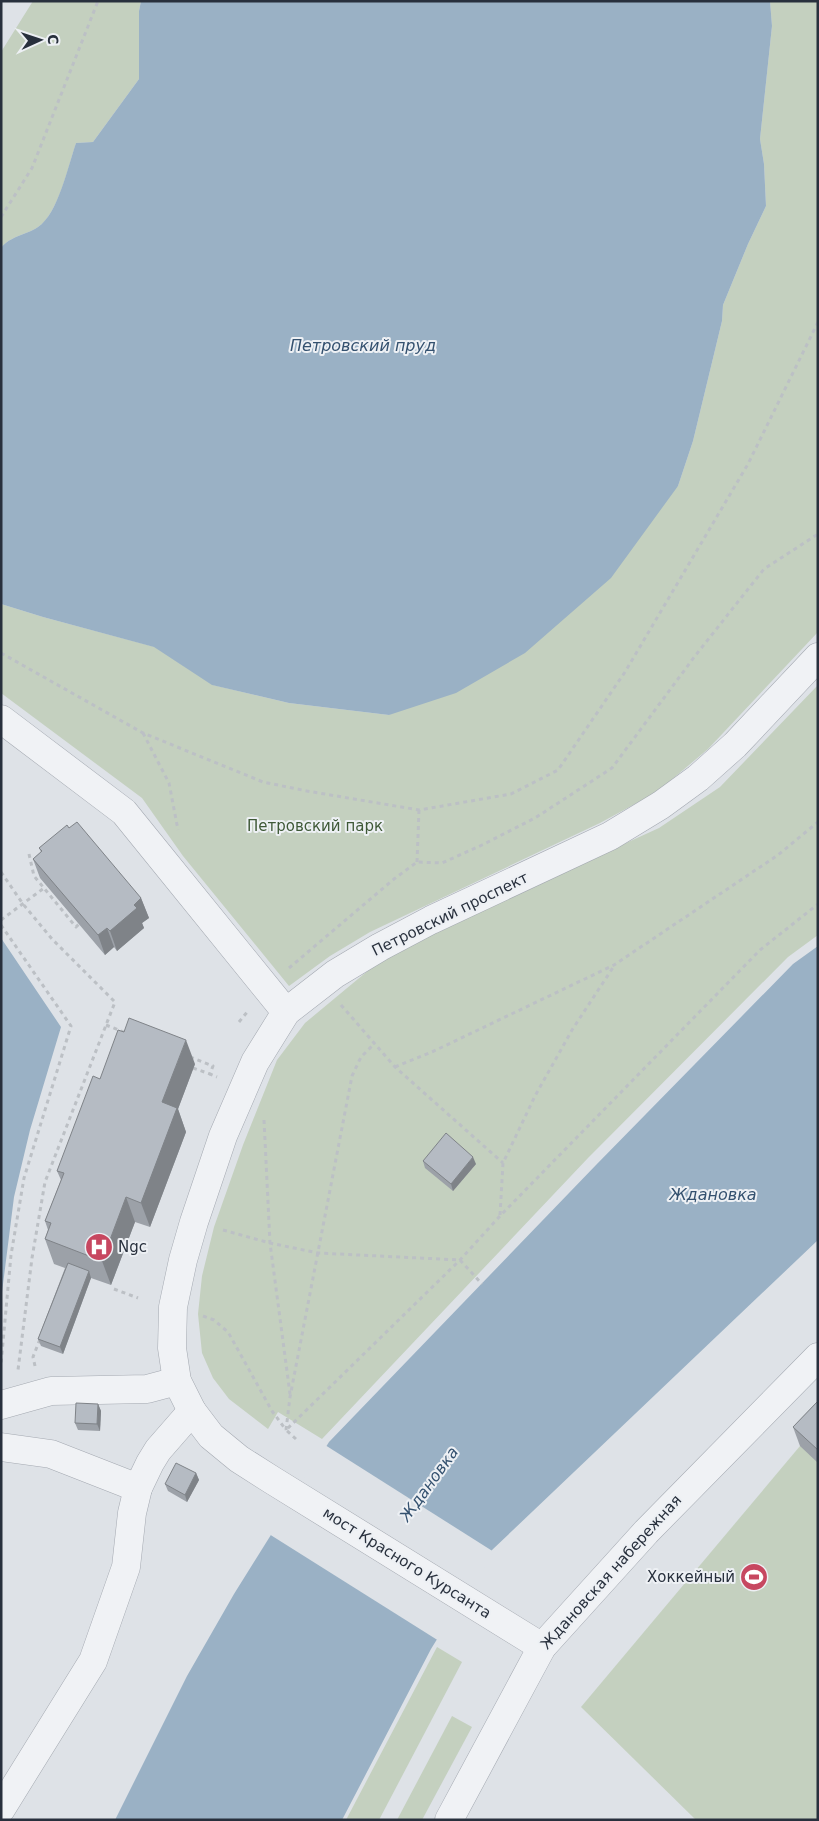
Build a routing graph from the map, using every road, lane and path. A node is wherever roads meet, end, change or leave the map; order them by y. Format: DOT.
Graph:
graph roads {
  1 [pos="98,1"];
  2 [pos="1,217"];
  3 [pos="818,322"];
  4 [pos="818,534"];
  5 [pos="1,653"];
  6 [pos="818,657"];
  7 [pos="1,719"];
  8 [pos="143,733"];
  9 [pos="419,810"];
  10 [pos="818,822"];
  11 [pos="29,854"];
  12 [pos="416,862"];
  13 [pos="1,872"];
  14 [pos="172,872"];
  15 [pos="44,888"];
  16 [pos="23,904"];
  17 [pos="818,904"];
  18 [pos="1,920"];
  19 [pos="79,924"];
  20 [pos="1,925"];
  21 [pos="614,965"];
  22 [pos="266,988"];
  23 [pos="344,998"];
  24 [pos="286,1012"];
  25 [pos="240,1022"];
  26 [pos="106,1025"];
  27 [pos="127,1034"];
  28 [pos="374,1044"];
  29 [pos="186,1056"];
  30 [pos="395,1067"];
  31 [pos="193,1068"];
  32 [pos="210,1074"];
  33 [pos="218,1078"];
  34 [pos="262,1115"];
  35 [pos="66,1127"];
  36 [pos="72,1130"];
  37 [pos="503,1164"];
  38 [pos="500,1216"];
  39 [pos="214,1227"];
  40 [pos="270,1243"];
  41 [pos="318,1253"];
  42 [pos="460,1260"];
  43 [pos="482,1284"];
  44 [pos="114,1289"];
  45 [pos="138,1298"];
  46 [pos="198,1314"];
  47 [pos="43,1331"];
  48 [pos="818,1357"];
  49 [pos="1,1364"];
  50 [pos="36,1374"];
  51 [pos="18,1376"];
  52 [pos="177,1380"];
  53 [pos="290,1398"];
  54 [pos="1,1405"];
  55 [pos="192,1412"];
  56 [pos="286,1430"];
  57 [pos="296,1439"];
  58 [pos="2,1447"];
  59 [pos="272,1480"];
  60 [pos="138,1488"];
  61 [pos="542,1647"];
  62 [pos="1,1809"];
  63 [pos="449,1820"];
  1 -- 2 [label="path"];
  3 -- 9 [label="path"];
  4 -- 12 [label="path"];
  5 -- 8 [label="path"];
  6 -- 24 [label="street, Петровский проспект"];
  7 -- 14 [label="street"];
  8 -- 9 [label="path"];
  8 -- 14 [label="path"];
  9 -- 12 [label="path"];
  10 -- 21 [label="path"];
  11 -- 15 [label="path"];
  12 -- 22 [label="path"];
  13 -- 16 [label="path"];
  14 -- 22 [label="street"];
  15 -- 16 [label="path"];
  15 -- 19 [label="path"];
  16 -- 18 [label="path"];
  16 -- 26 [label="path"];
  17 -- 38 [label="path"];
  20 -- 49 [label="path"];
  21 -- 30 [label="path"];
  21 -- 37 [label="path"];
  22 -- 24 [label="street"];
  22 -- 25 [label="path"];
  23 -- 28 [label="path"];
  24 -- 52 [label="street, Петровский проспект"];
  26 -- 27 [label="path"];
  26 -- 35 [label="path"];
  28 -- 30 [label="path"];
  28 -- 41 [label="path"];
  29 -- 32 [label="path"];
  30 -- 37 [label="path"];
  31 -- 32 [label="path"];
  32 -- 33 [label="path"];
  34 -- 40 [label="path"];
  35 -- 36 [label="path"];
  35 -- 51 [label="path"];
  37 -- 38 [label="path"];
  38 -- 42 [label="path"];
  39 -- 40 [label="path"];
  40 -- 41 [label="path"];
  40 -- 53 [label="path"];
  41 -- 42 [label="path"];
  41 -- 53 [label="path"];
  42 -- 43 [label="path"];
  42 -- 56 [label="path"];
  44 -- 45 [label="path"];
  46 -- 56 [label="path"];
  47 -- 50 [label="path"];
  48 -- 61 [label="street, Ждановская набережная"];
  52 -- 54 [label="street"];
  52 -- 55 [label="street, Петровский проспект"];
  53 -- 56 [label="path"];
  55 -- 59 [label="street, Петровский проспект"];
  55 -- 60 [label="street"];
  56 -- 57 [label="path"];
  58 -- 60 [label="street"];
  59 -- 61 [label="street, мост Красного Курсанта"];
  60 -- 62 [label="street"];
  61 -- 63 [label="street, Ждановская набережная"];
}
